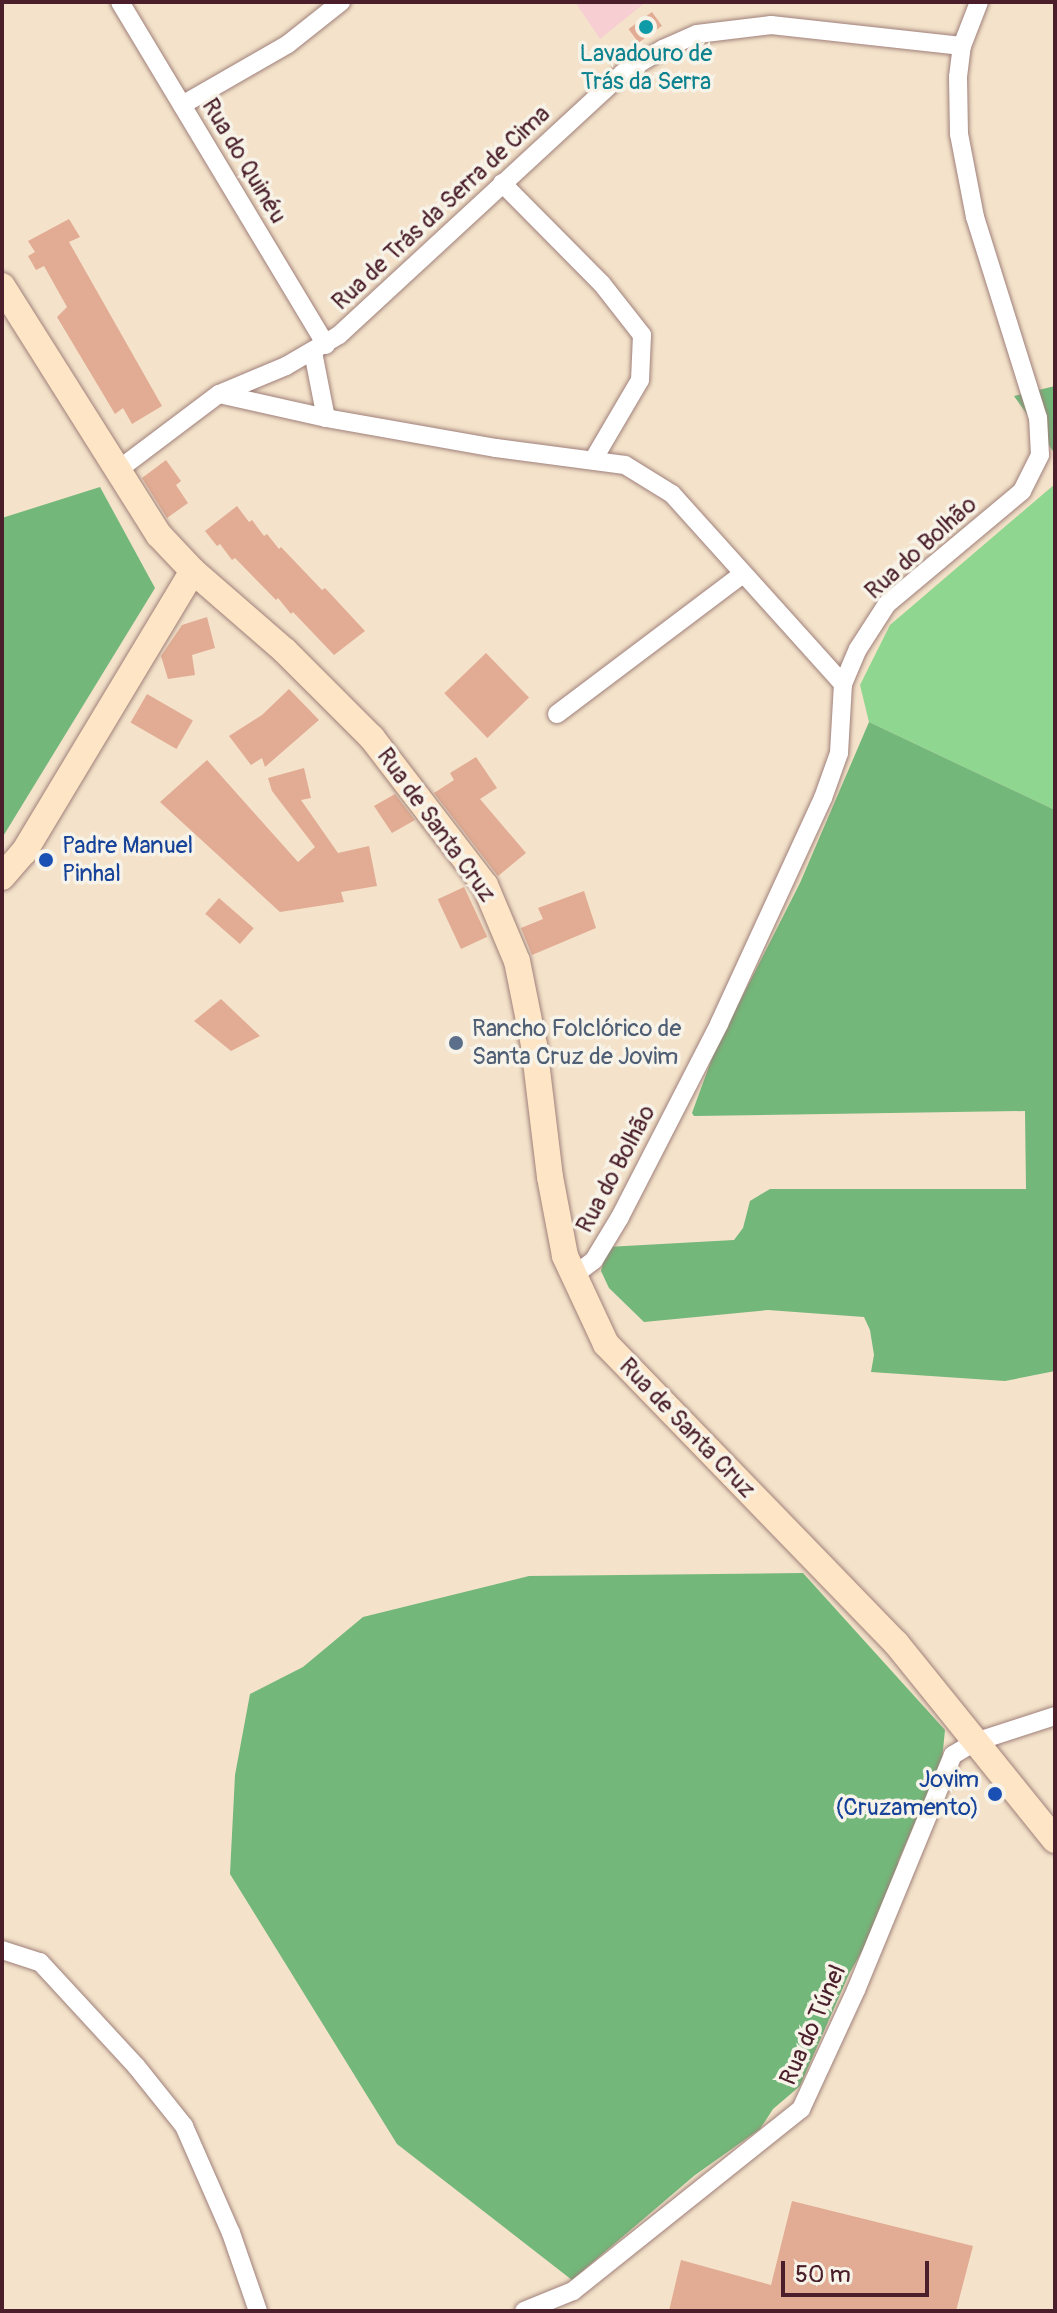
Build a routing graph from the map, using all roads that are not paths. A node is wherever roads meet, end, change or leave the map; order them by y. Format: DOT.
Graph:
graph roads {
  1 [pos="120,2"];
  2 [pos="341,2"];
  3 [pos="979,2"];
  4 [pos="962,46"];
  5 [pos="182,105"];
  6 [pos="502,183"];
  7 [pos="7,300"];
  8 [pos="319,348"];
  9 [pos="219,394"];
  10 [pos="326,418"];
  11 [pos="593,460"];
  12 [pos="118,470"];
  13 [pos="193,571"];
  14 [pos="743,574"];
  15 [pos="843,684"];
  16 [pos="557,714"];
  17 [pos="2,877"];
  18 [pos="573,1276"];
  19 [pos="1055,1716"];
  20 [pos="975,1742"];
  21 [pos="1055,1840"];
  22 [pos="2,1950"];
  23 [pos="258,2311"];
  24 [pos="524,2311"];
  1 -- 5 [label="street, Rua do Quinéu"];
  2 -- 5 [label="street"];
  3 -- 4 [label="street, Rua do Bolhão"];
  4 -- 6 [label="street, Rua de Trás da Serra de Cima"];
  4 -- 15 [label="street, Rua do Bolhão"];
  5 -- 8 [label="street, Rua do Quinéu"];
  6 -- 8 [label="street, Rua de Trás da Serra de Cima"];
  6 -- 11 [label="street"];
  7 -- 12 [label="main road, Rua de Santa Cruz"];
  8 -- 9 [label="street, Rua de Trás da Serra de Cima"];
  8 -- 10 [label="street"];
  9 -- 10 [label="street"];
  9 -- 12 [label="street, Rua de Trás da Serra de Cima"];
  10 -- 11 [label="street"];
  11 -- 14 [label="street"];
  12 -- 13 [label="main road, Rua de Santa Cruz"];
  13 -- 17 [label="main road"];
  13 -- 18 [label="main road, Rua de Santa Cruz"];
  14 -- 15 [label="street"];
  14 -- 16 [label="street"];
  15 -- 18 [label="street, Rua do Bolhão"];
  18 -- 20 [label="main road, Rua de Santa Cruz"];
  19 -- 20 [label="street"];
  20 -- 21 [label="main road, Rua de Santa Cruz"];
  20 -- 24 [label="street, Rua do Túnel"];
  22 -- 23 [label="street"];
}
